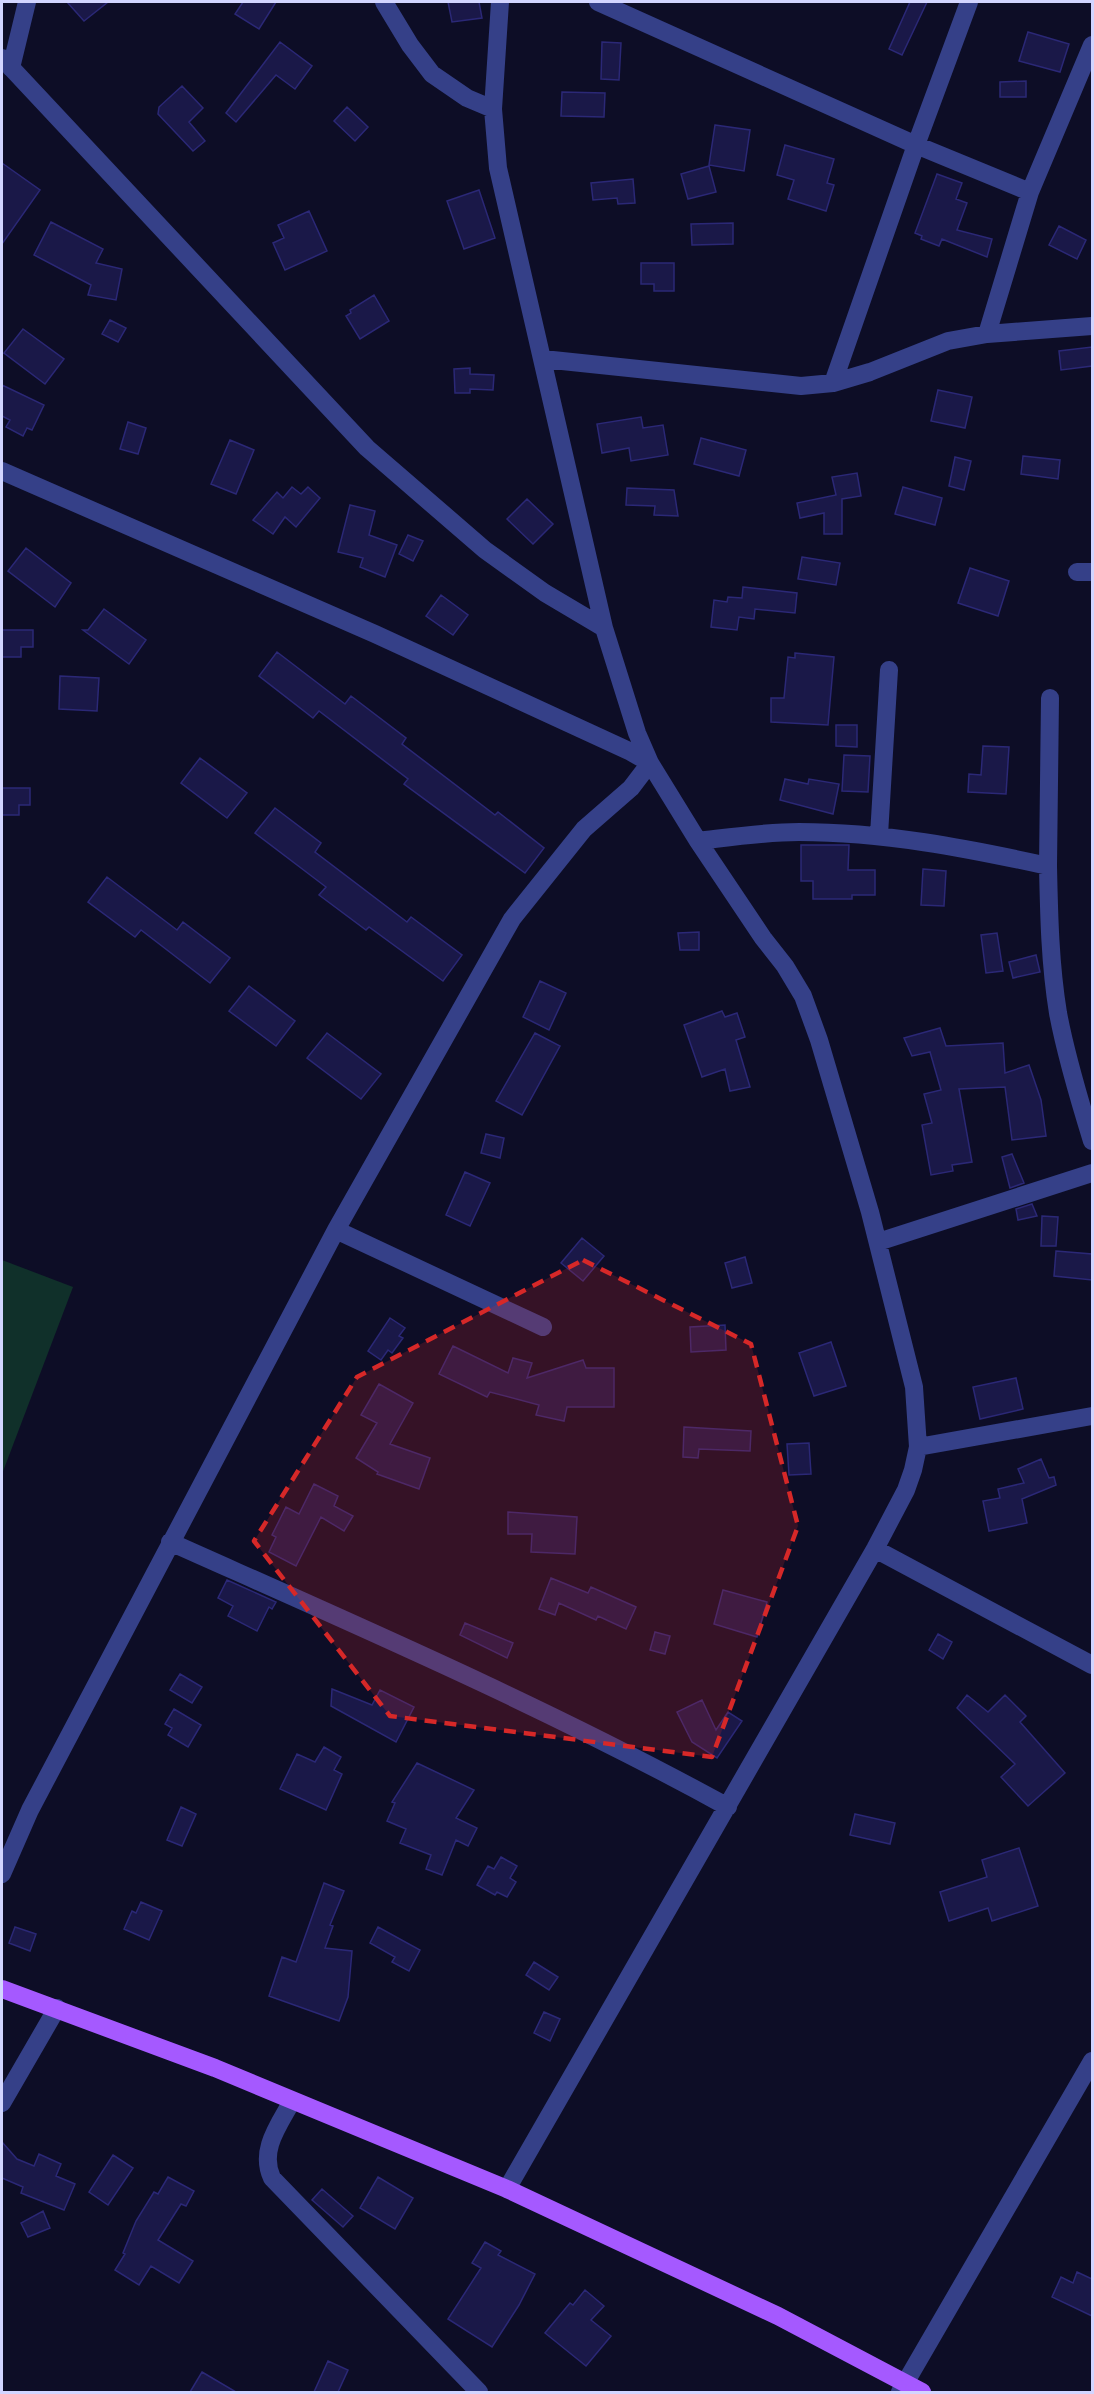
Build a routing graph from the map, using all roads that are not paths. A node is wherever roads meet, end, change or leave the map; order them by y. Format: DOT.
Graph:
graph roads {
  1 [pos="27,2"];
  2 [pos="384,2"];
  3 [pos="500,2"];
  4 [pos="598,2"];
  5 [pos="969,2"];
  6 [pos="1092,45"];
  7 [pos="6,63"];
  8 [pos="493,109"];
  9 [pos="916,145"];
  10 [pos="1030,192"];
  11 [pos="1092,326"];
  12 [pos="987,334"];
  13 [pos="543,359"];
  14 [pos="833,383"];
  15 [pos="2,471"];
  16 [pos="604,628"];
  17 [pos="889,670"];
  18 [pos="1050,698"];
  19 [pos="650,763"];
  20 [pos="879,835"];
  21 [pos="698,841"];
  22 [pos="1048,866"];
  23 [pos="1092,1141"];
  24 [pos="1092,1173"];
  25 [pos="336,1230"];
  26 [pos="878,1242"];
  27 [pos="543,1327"];
  28 [pos="1092,1416"];
  29 [pos="918,1447"];
  30 [pos="170,1542"];
  31 [pos="875,1549"];
  32 [pos="1092,1665"];
  33 [pos="728,1807"];
  34 [pos="2,1875"];
  35 [pos="2,1989"];
  36 [pos="57,2008"];
  37 [pos="1092,2061"];
  38 [pos="292,2101"];
  39 [pos="2,2103"];
  40 [pos="507,2188"];
  41 [pos="909,2390"];
  42 [pos="479,2392"];
  1 -- 7 [label="street"];
  2 -- 8 [label="street"];
  3 -- 8 [label="street"];
  4 -- 9 [label="street"];
  5 -- 9 [label="street"];
  6 -- 10 [label="street"];
  7 -- 16 [label="street"];
  8 -- 13 [label="street"];
  9 -- 10 [label="street"];
  9 -- 14 [label="street"];
  10 -- 12 [label="street"];
  11 -- 12 [label="street"];
  12 -- 14 [label="street"];
  13 -- 14 [label="street"];
  13 -- 16 [label="street"];
  15 -- 19 [label="street"];
  16 -- 19 [label="street"];
  17 -- 20 [label="street"];
  18 -- 22 [label="street"];
  19 -- 21 [label="street"];
  19 -- 25 [label="street"];
  20 -- 21 [label="street"];
  20 -- 22 [label="street"];
  21 -- 26 [label="street"];
  22 -- 23 [label="street"];
  24 -- 26 [label="street"];
  25 -- 27 [label="street"];
  25 -- 30 [label="street"];
  26 -- 29 [label="street"];
  28 -- 29 [label="street"];
  29 -- 31 [label="street"];
  30 -- 33 [label="street"];
  30 -- 34 [label="street"];
  31 -- 32 [label="street"];
  31 -- 33 [label="street"];
  33 -- 40 [label="street"];
  35 -- 36 [label="main road"];
  36 -- 38 [label="main road"];
  36 -- 39 [label="street"];
  37 -- 41 [label="street"];
  38 -- 40 [label="main road"];
  38 -- 42 [label="street"];
  40 -- 41 [label="main road"];
}
